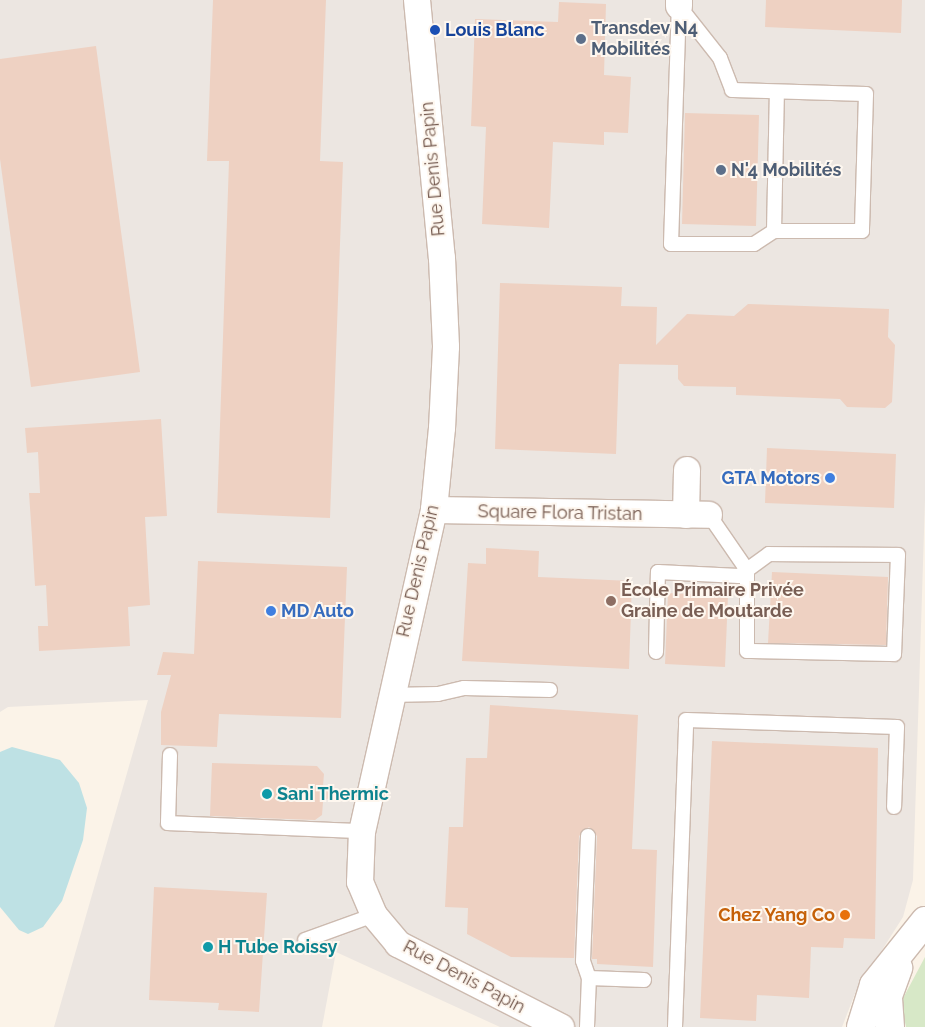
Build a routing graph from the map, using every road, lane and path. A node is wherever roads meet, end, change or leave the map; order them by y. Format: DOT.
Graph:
graph roads {
  1 [pos="417,0"];
  2 [pos="679,3"];
  3 [pos="776,92"];
  4 [pos="774,231"];
  5 [pos="687,470"];
  6 [pos="434,510"];
  7 [pos="697,515"];
  8 [pos="747,570"];
  9 [pos="656,652"];
  10 [pos="550,690"];
  11 [pos="389,694"];
  12 [pos="170,755"];
  13 [pos="894,807"];
  14 [pos="362,831"];
  15 [pos="588,836"];
  16 [pos="374,915"];
  17 [pos="925,921"];
  18 [pos="305,940"];
  19 [pos="908,946"];
  20 [pos="589,978"];
  21 [pos="644,980"];
  22 [pos="561,1027"];
  23 [pos="587,1027"];
  24 [pos="675,1027"];
  25 [pos="861,1027"];
  26 [pos="890,1027"];
  1 -- 6 [label="street, Rue Denis Papin"];
  2 -- 3 [label="lane"];
  2 -- 4 [label="lane"];
  3 -- 4 [label="lane"];
  3 -- 4 [label="lane"];
  5 -- 7 [label="street"];
  6 -- 7 [label="street, Square Flora Tristan"];
  6 -- 11 [label="street, Rue Denis Papin"];
  7 -- 8 [label="lane"];
  8 -- 8 [label="lane"];
  8 -- 9 [label="lane"];
  10 -- 11 [label="lane"];
  11 -- 14 [label="street, Rue Denis Papin"];
  12 -- 14 [label="lane"];
  13 -- 24 [label="lane"];
  14 -- 16 [label="street, Rue Denis Papin"];
  15 -- 20 [label="lane"];
  16 -- 18 [label="lane"];
  16 -- 22 [label="street, Rue Denis Papin"];
  17 -- 19 [label="main road"];
  19 -- 25 [label="main road"];
  19 -- 26 [label="main road"];
  20 -- 21 [label="lane"];
  20 -- 23 [label="lane"];
}
